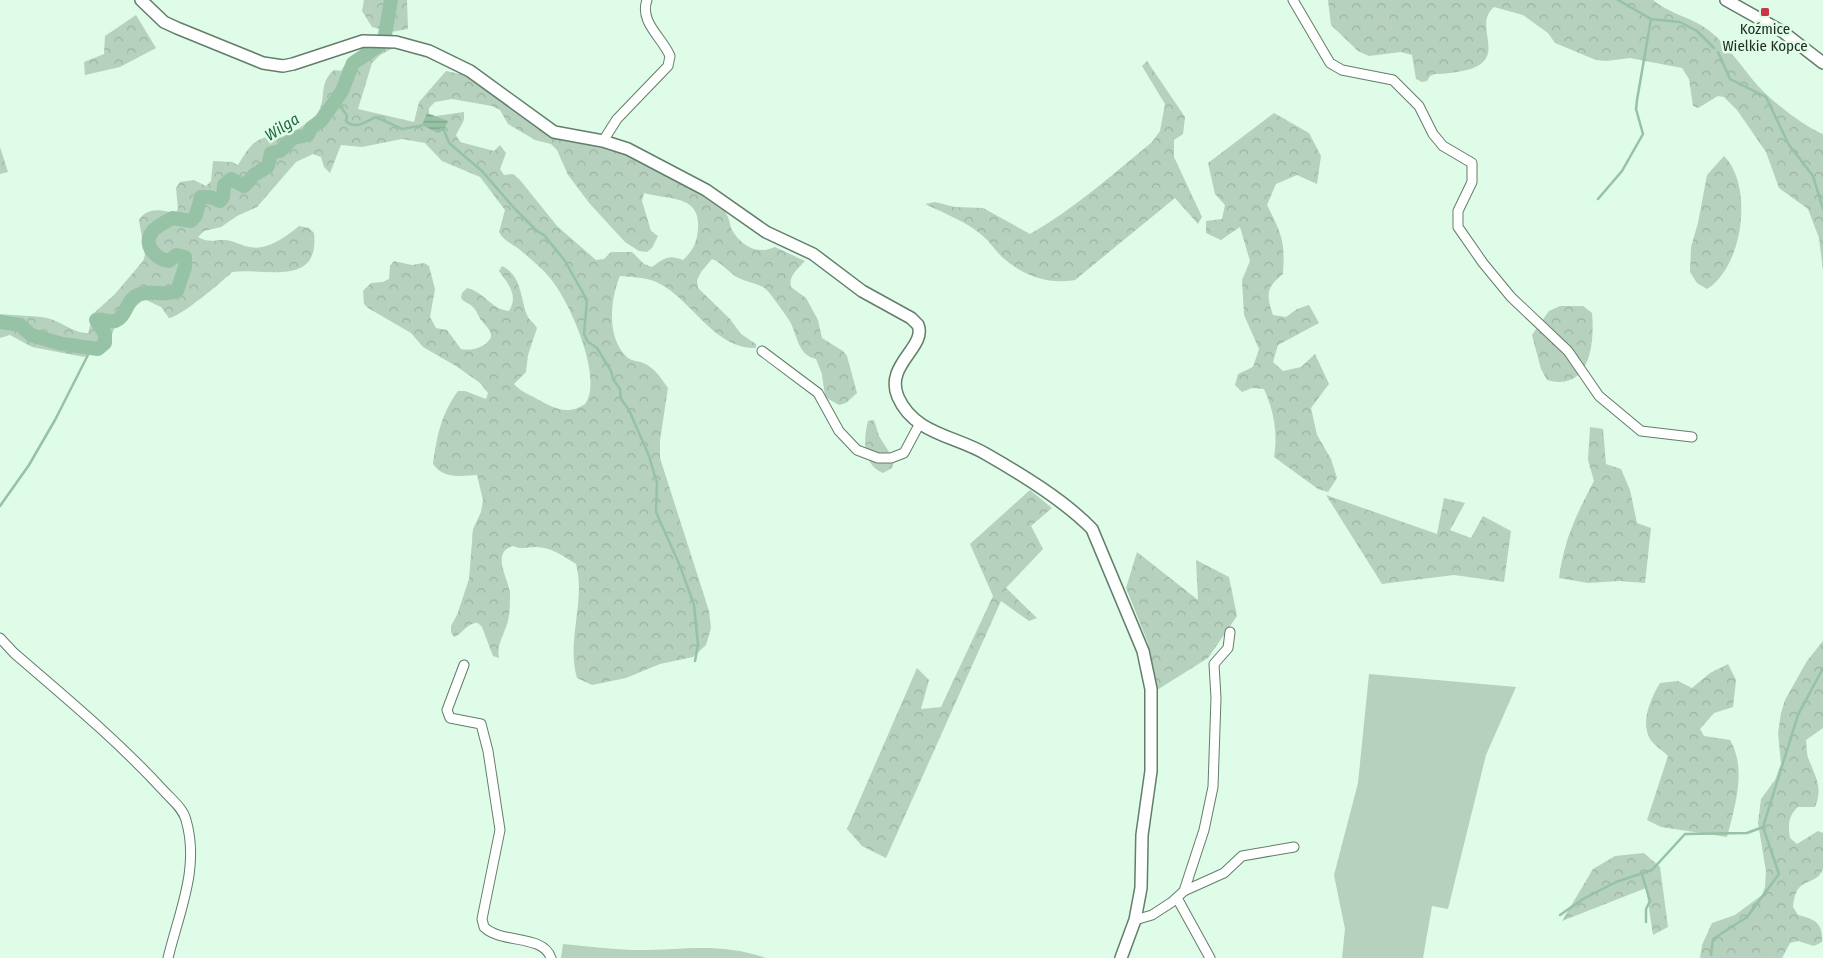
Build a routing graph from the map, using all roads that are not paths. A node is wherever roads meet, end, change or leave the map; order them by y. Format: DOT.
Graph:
graph roads {
  1 [pos="141,0"];
  2 [pos="647,0"];
  3 [pos="1293,0"];
  4 [pos="1726,0"];
  5 [pos="1823,63"];
  6 [pos="603,141"];
  7 [pos="762,351"];
  8 [pos="920,423"];
  9 [pos="1692,437"];
  10 [pos="1230,632"];
  11 [pos="0,638"];
  12 [pos="464,665"];
  13 [pos="1294,847"];
  14 [pos="1180,894"];
  15 [pos="1135,920"];
  16 [pos="168,958"];
  17 [pos="552,958"];
  18 [pos="1122,958"];
  19 [pos="1210,958"];
  1 -- 6 [label="street"];
  2 -- 6 [label="street"];
  3 -- 9 [label="street"];
  4 -- 5 [label="street"];
  6 -- 8 [label="street"];
  7 -- 8 [label="street"];
  8 -- 15 [label="street"];
  10 -- 14 [label="street"];
  11 -- 16 [label="street"];
  12 -- 17 [label="street"];
  13 -- 14 [label="street"];
  14 -- 15 [label="street"];
  14 -- 19 [label="street"];
  15 -- 18 [label="street"];
}
